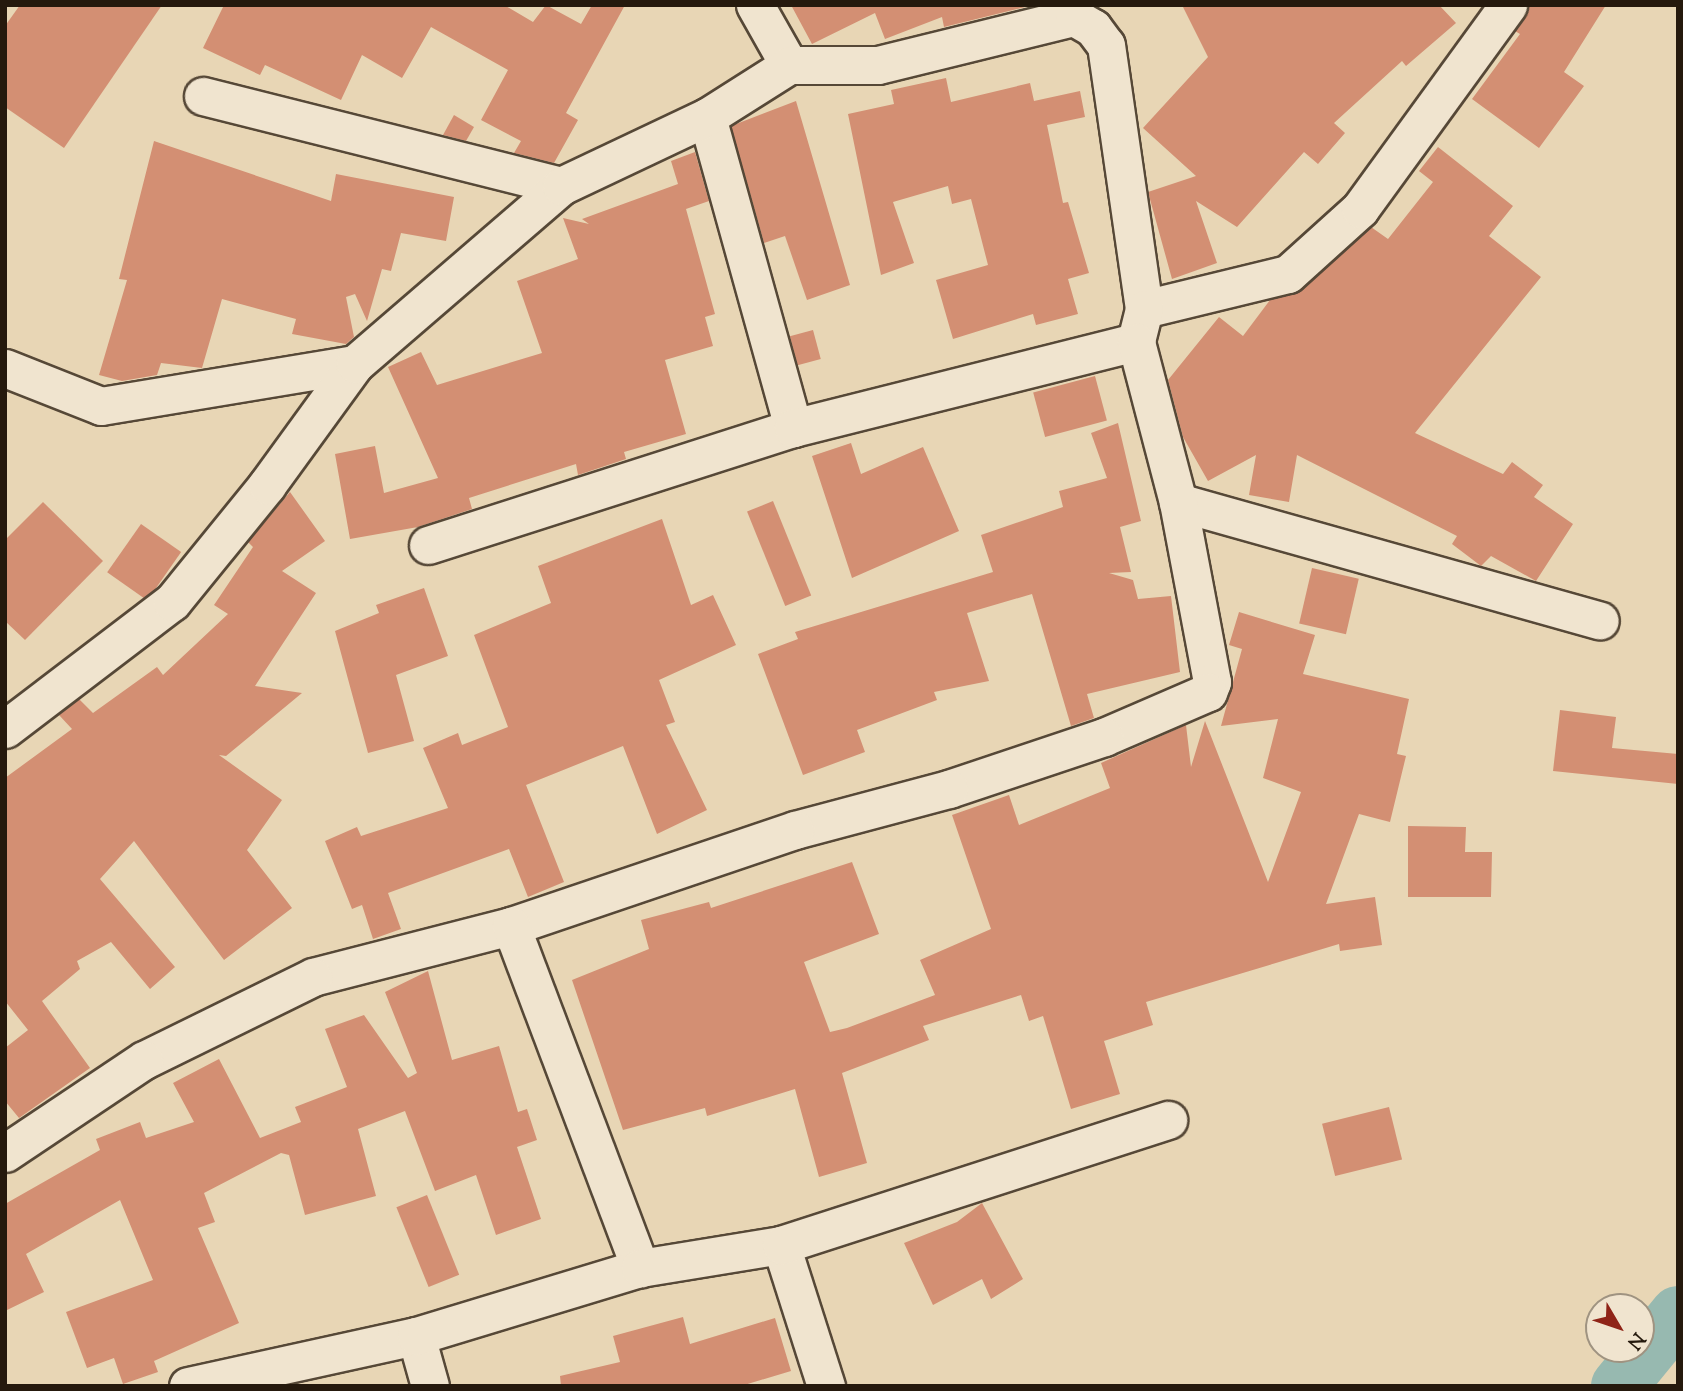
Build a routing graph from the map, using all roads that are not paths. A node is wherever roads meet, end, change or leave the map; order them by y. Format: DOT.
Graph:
graph roads {
  1 [pos="755,5"];
  2 [pos="1508,5"];
  3 [pos="789,65"];
  4 [pos="203,96"];
  5 [pos="707,117"];
  6 [pos="561,186"];
  7 [pos="1140,325"];
  8 [pos="355,363"];
  9 [pos="5,368"];
  10 [pos="793,428"];
  11 [pos="1178,502"];
  12 [pos="428,545"];
  13 [pos="1600,621"];
  14 [pos="5,729"];
  15 [pos="511,926"];
  16 [pos="1168,1120"];
  17 [pos="5,1153"];
  18 [pos="781,1245"];
  19 [pos="640,1268"];
  20 [pos="416,1336"];
  21 [pos="188,1386"];
  22 [pos="430,1386"];
  23 [pos="826,1386"];
  1 -- 3 [label="street"];
  2 -- 7 [label="street"];
  3 -- 5 [label="street"];
  3 -- 7 [label="street"];
  4 -- 6 [label="street"];
  5 -- 6 [label="street"];
  5 -- 10 [label="street"];
  6 -- 8 [label="street"];
  7 -- 10 [label="street"];
  7 -- 11 [label="street"];
  8 -- 9 [label="street"];
  8 -- 14 [label="street"];
  10 -- 12 [label="street"];
  11 -- 13 [label="street"];
  11 -- 15 [label="street"];
  15 -- 17 [label="street"];
  15 -- 19 [label="street"];
  16 -- 18 [label="street"];
  18 -- 19 [label="street"];
  18 -- 23 [label="street"];
  19 -- 20 [label="street"];
  20 -- 21 [label="street"];
  20 -- 22 [label="street"];
}
